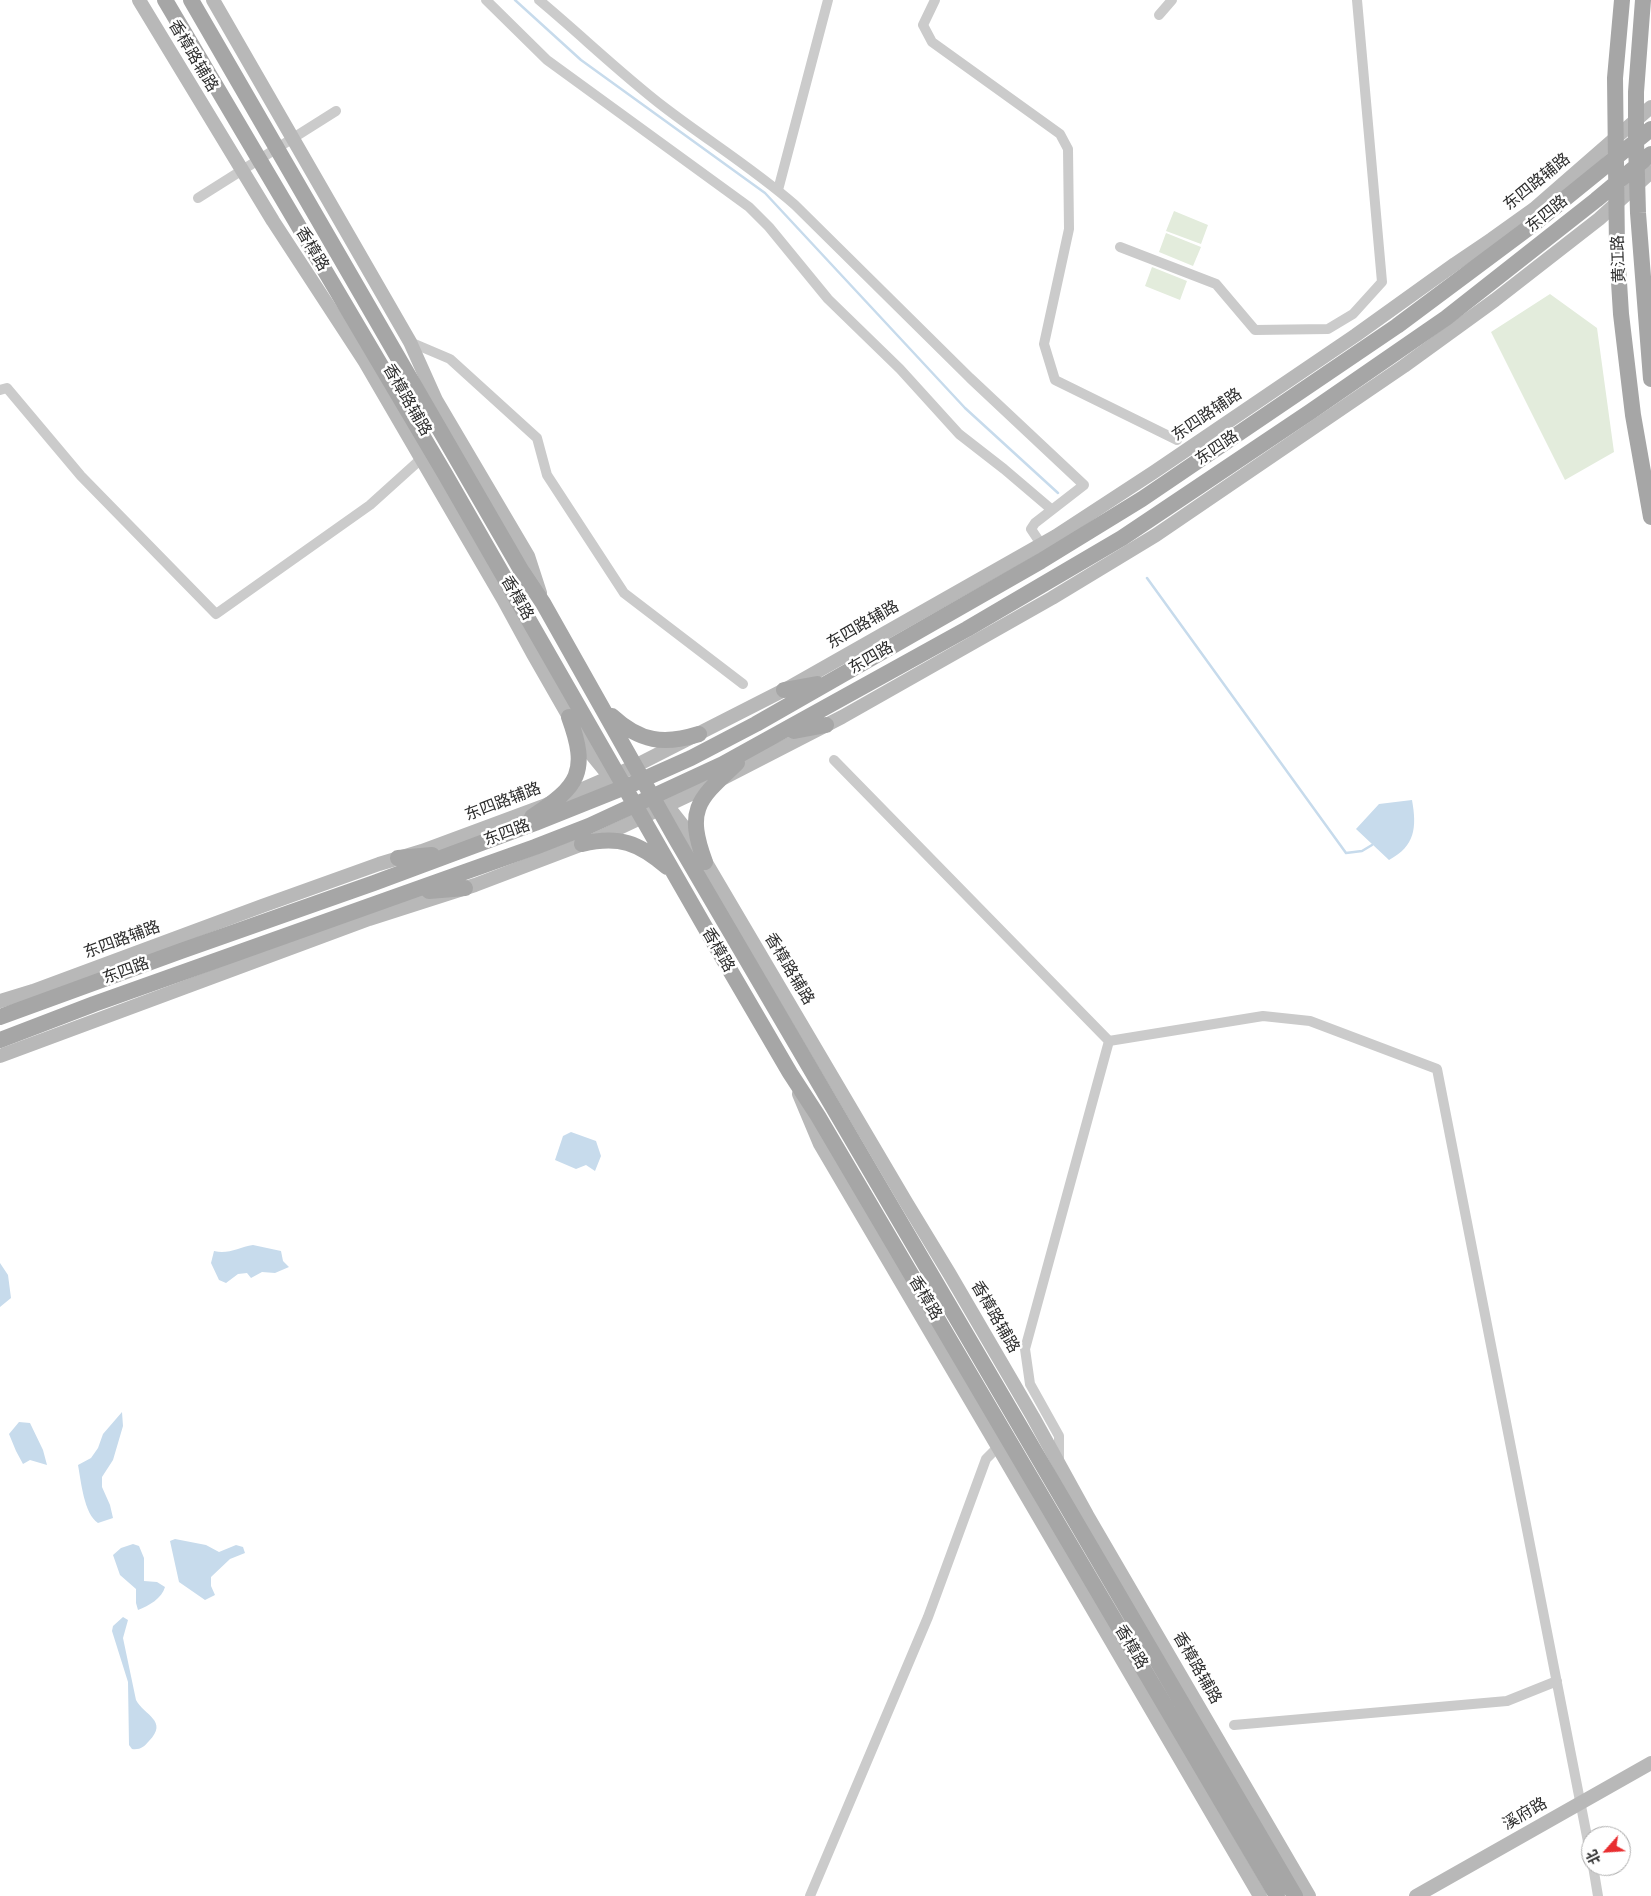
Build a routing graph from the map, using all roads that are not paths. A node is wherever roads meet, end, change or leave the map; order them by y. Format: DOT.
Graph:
graph roads {
  1 [pos="139,0"];
  2 [pos="165,0"];
  3 [pos="190,0"];
  4 [pos="213,0"];
  5 [pos="486,0"];
  6 [pos="539,0"];
  7 [pos="828,0"];
  8 [pos="936,0"];
  9 [pos="1172,0"];
  10 [pos="1357,0"];
  11 [pos="1622,0"];
  12 [pos="1644,0"];
  13 [pos="1159,15"];
  14 [pos="1651,107"];
  15 [pos="336,111"];
  16 [pos="1636,120"];
  17 [pos="1651,129"];
  18 [pos="293,138"];
  19 [pos="1616,138"];
  20 [pos="1636,141"];
  21 [pos="277,149"];
  22 [pos="1651,154"];
  23 [pos="1616,157"];
  24 [pos="259,160"];
  25 [pos="1644,169"];
  26 [pos="242,170"];
  27 [pos="1617,182"];
  28 [pos="1637,184"];
  29 [pos="778,190"];
  30 [pos="198,198"];
  31 [pos="1618,202"];
  32 [pos="1120,247"];
  33 [pos="410,342"];
  34 [pos="1651,379"];
  35 [pos="0,390"];
  36 [pos="1177,440"];
  37 [pos="421,459"];
  38 [pos="1051,509"];
  39 [pos="1651,517"];
  40 [pos="1040,544"];
  41 [pos="543,603"];
  42 [pos="829,681"];
  43 [pos="743,684"];
  44 [pos="784,690"];
  45 [pos="598,699"];
  46 [pos="569,717"];
  47 [pos="826,725"];
  48 [pos="699,734"];
  49 [pos="777,735"];
  50 [pos="755,746"];
  51 [pos="834,760"];
  52 [pos="642,774"];
  53 [pos="619,782"];
  54 [pos="716,782"];
  55 [pos="555,801"];
  56 [pos="660,802"];
  57 [pos="637,810"];
  58 [pos="504,834"];
  59 [pos="582,844"];
  60 [pos="455,853"];
  61 [pos="398,858"];
  62 [pos="705,862"];
  63 [pos="677,878"];
  64 [pos="465,888"];
  65 [pos="407,893"];
  66 [pos="0,1001"];
  67 [pos="0,1017"];
  68 [pos="0,1040"];
  69 [pos="1109,1041"];
  70 [pos="0,1056"];
  71 [pos="790,1073"];
  72 [pos="998,1447"];
  73 [pos="1060,1466"];
  74 [pos="1087,1515"];
  75 [pos="1103,1566"];
  76 [pos="1557,1681"];
  77 [pos="1234,1725"];
  78 [pos="1651,1763"];
  79 [pos="1651,1769"];
  80 [pos="1581,1805"];
  81 [pos="1585,1826"];
  82 [pos="1595,1876"];
  83 [pos="810,1896"];
  84 [pos="1260,1896"];
  85 [pos="1278,1896"];
  86 [pos="1295,1896"];
  87 [pos="1309,1896"];
  88 [pos="1416,1896"];
  89 [pos="1426,1896"];
  90 [pos="1598,1896"];
  1 -- 26 [label="street, 香樟路辅路"];
  2 -- 24 [label="main road, 香樟路"];
  3 -- 21 [label="main road, 香樟路"];
  4 -- 18 [label="street, 香樟路"];
  5 -- 38 [label="street"];
  6 -- 29 [label="street"];
  7 -- 29 [label="street"];
  8 -- 36 [label="street"];
  9 -- 13 [label="street"];
  10 -- 32 [label="street"];
  11 -- 19 [label="main road, 黄江路"];
  12 -- 16 [label="main road, 黄江路"];
  14 -- 16 [label="street, 东四路辅路"];
  15 -- 18 [label="street"];
  16 -- 19 [label="street, 东四路辅路"];
  16 -- 20 [label="main road, 黄江路"];
  17 -- 20 [label="main road, 东四路"];
  18 -- 21 [label="street"];
  18 -- 33 [label="street, 香樟路"];
  19 -- 23 [label="main road, 黄江路"];
  19 -- 40 [label="street, 东四路辅路"];
  20 -- 23 [label="main road, 东四路"];
  20 -- 25 [label="main road, 黄江路"];
  21 -- 24 [label="street"];
  21 -- 41 [label="main road, 香樟路"];
  22 -- 25 [label="main road, 东四路"];
  23 -- 27 [label="main road, 黄江路"];
  23 -- 42 [label="main road, 东四路"];
  24 -- 26 [label="street"];
  24 -- 53 [label="main road, 香樟路"];
  25 -- 27 [label="main road, 东四路"];
  25 -- 28 [label="main road, 黄江路"];
  26 -- 30 [label="street"];
  26 -- 37 [label="street, 香樟路辅路"];
  27 -- 31 [label="main road, 黄江路"];
  27 -- 49 [label="main road, 东四路"];
  28 -- 31 [label="street"];
  28 -- 34 [label="main road, 黄江路"];
  29 -- 38 [label="street"];
  31 -- 39 [label="main road, 黄江路"];
  31 -- 47 [label="street"];
  33 -- 41 [label="street, 香樟路"];
  33 -- 43 [label="street"];
  35 -- 37 [label="street"];
  37 -- 46 [label="street, 香樟路辅路"];
  38 -- 40 [label="street"];
  40 -- 44 [label="street, 东四路辅路"];
  41 -- 45 [label="main road, 香樟路"];
  42 -- 44 [label="main road"];
  42 -- 52 [label="main road, 东四路"];
  44 -- 48 [label="street, 东四路辅路"];
  45 -- 48 [label="main road"];
  45 -- 52 [label="main road, 香樟路"];
  46 -- 53 [label="street, 香樟路辅路"];
  46 -- 55 [label="main road"];
  47 -- 49 [label="main road"];
  47 -- 54 [label="street"];
  48 -- 52 [label="street, 东四路辅路"];
  49 -- 50 [label="main road, 东四路"];
  50 -- 54 [label="main road"];
  50 -- 56 [label="main road, 东四路"];
  51 -- 69 [label="street"];
  52 -- 53 [label="main road, 东四路"];
  52 -- 56 [label="main road, 香樟路"];
  53 -- 55 [label="street, 东四路辅路"];
  53 -- 57 [label="main road, 香樟路"];
  53 -- 58 [label="main road, 东四路"];
  54 -- 56 [label="street"];
  54 -- 62 [label="main road"];
  55 -- 58 [label="main road"];
  55 -- 61 [label="street, 东四路辅路"];
  56 -- 57 [label="main road, 东四路"];
  56 -- 62 [label="street, 香樟路辅路"];
  56 -- 75 [label="main road, 香樟路"];
  57 -- 59 [label="street"];
  57 -- 63 [label="main road, 香樟路"];
  57 -- 65 [label="main road, 东四路"];
  58 -- 60 [label="main road, 东四路"];
  59 -- 63 [label="main road"];
  59 -- 64 [label="street"];
  60 -- 61 [label="main road"];
  60 -- 67 [label="main road, 东四路"];
  61 -- 66 [label="street, 东四路辅路"];
  62 -- 73 [label="street, 香樟路辅路"];
  63 -- 71 [label="main road, 香樟路"];
  64 -- 65 [label="main road"];
  64 -- 70 [label="street"];
  65 -- 68 [label="main road, 东四路"];
  69 -- 73 [label="street"];
  69 -- 76 [label="street"];
  71 -- 72 [label="street"];
  71 -- 85 [label="main road, 香樟路"];
  72 -- 83 [label="street"];
  72 -- 84 [label="street"];
  73 -- 74 [label="street, 香樟路辅路"];
  74 -- 75 [label="main road"];
  74 -- 87 [label="street, 香樟路辅路"];
  75 -- 86 [label="main road, 香樟路"];
  76 -- 77 [label="street"];
  76 -- 80 [label="street"];
  78 -- 80 [label="street, 溪府路"];
  79 -- 80 [label="street, 溪府路"];
  80 -- 81 [label="street"];
  80 -- 88 [label="street, 溪府路"];
  80 -- 89 [label="street, 溪府路"];
  82 -- 90 [label="street"];
}
